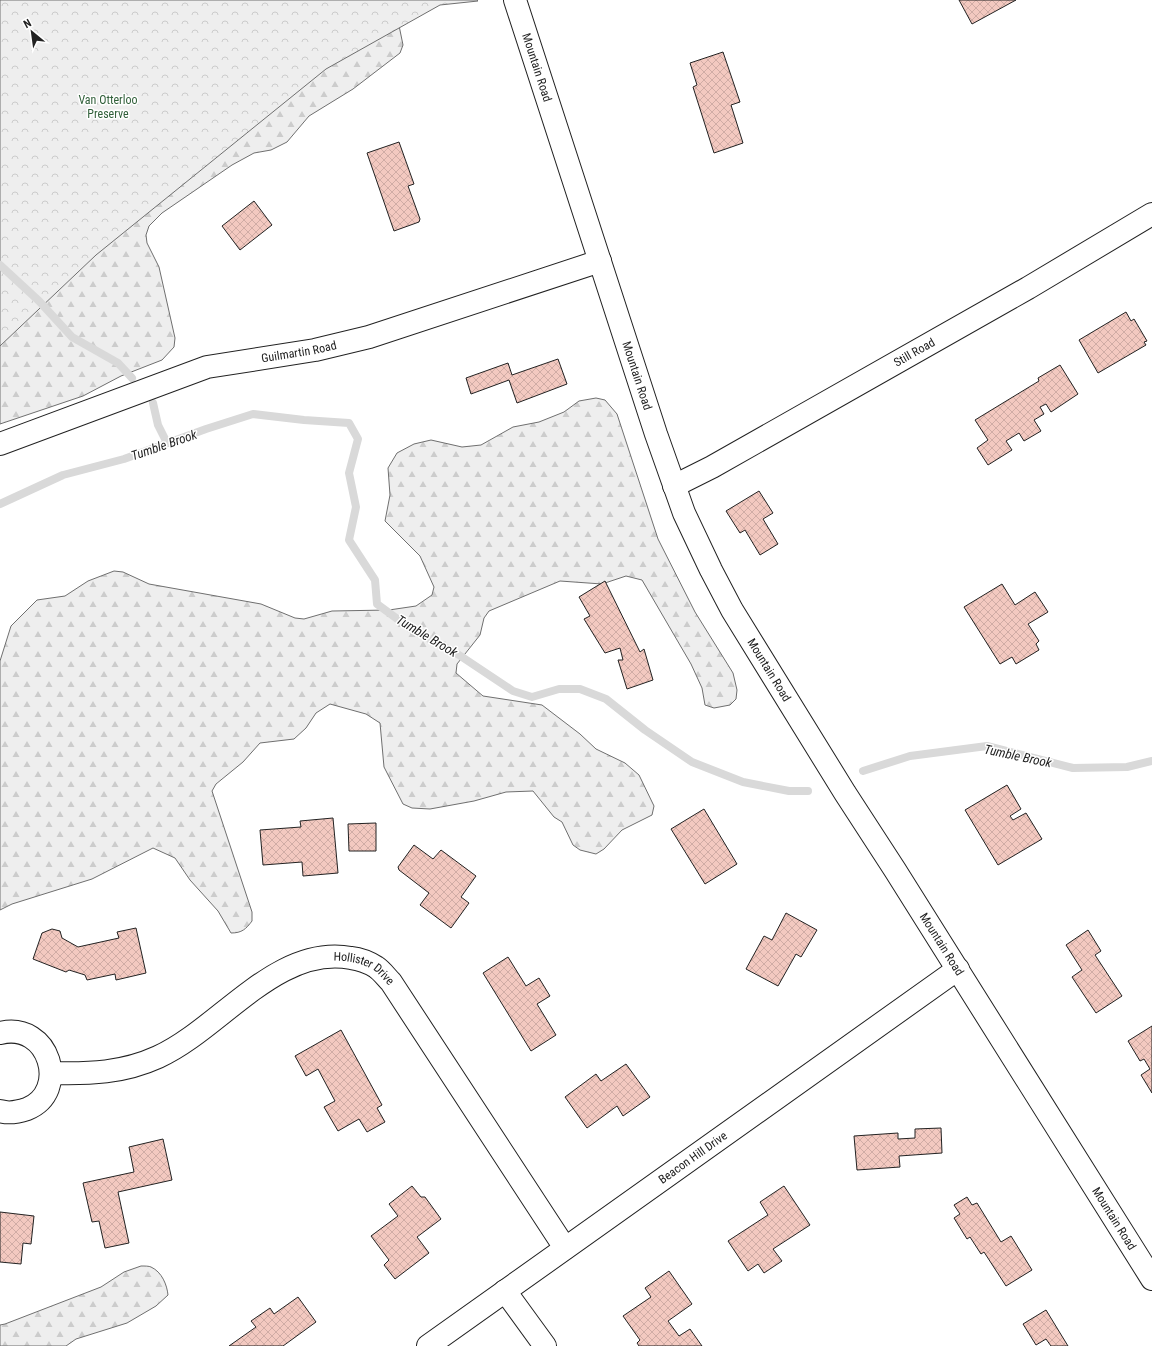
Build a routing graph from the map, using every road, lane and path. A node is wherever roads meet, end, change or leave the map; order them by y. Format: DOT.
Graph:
graph roads {
  1 [pos="515,0"];
  2 [pos="1152,214"];
  3 [pos="600,261"];
  4 [pos="0,444"];
  5 [pos="674,486"];
  6 [pos="958,969"];
  7 [pos="0,1033"];
  8 [pos="51,1073"];
  9 [pos="0,1111"];
  10 [pos="565,1248"];
  11 [pos="1152,1279"];
  12 [pos="505,1291"];
  13 [pos="428,1346"];
  14 [pos="545,1346"];
  1 -- 3 [label="street, Mountain Road"];
  2 -- 5 [label="street, Still Road"];
  3 -- 4 [label="street, Guilmartin Road"];
  3 -- 5 [label="street, Mountain Road"];
  5 -- 6 [label="street, Mountain Road"];
  6 -- 10 [label="street, Beacon Hill Drive"];
  6 -- 11 [label="street, Mountain Road"];
  7 -- 8 [label="street"];
  8 -- 9 [label="street"];
  8 -- 10 [label="street, Hollister Drive"];
  10 -- 12 [label="street, Beacon Hill Drive"];
  12 -- 13 [label="street, Beacon Hill Drive"];
  12 -- 14 [label="street"];
}
